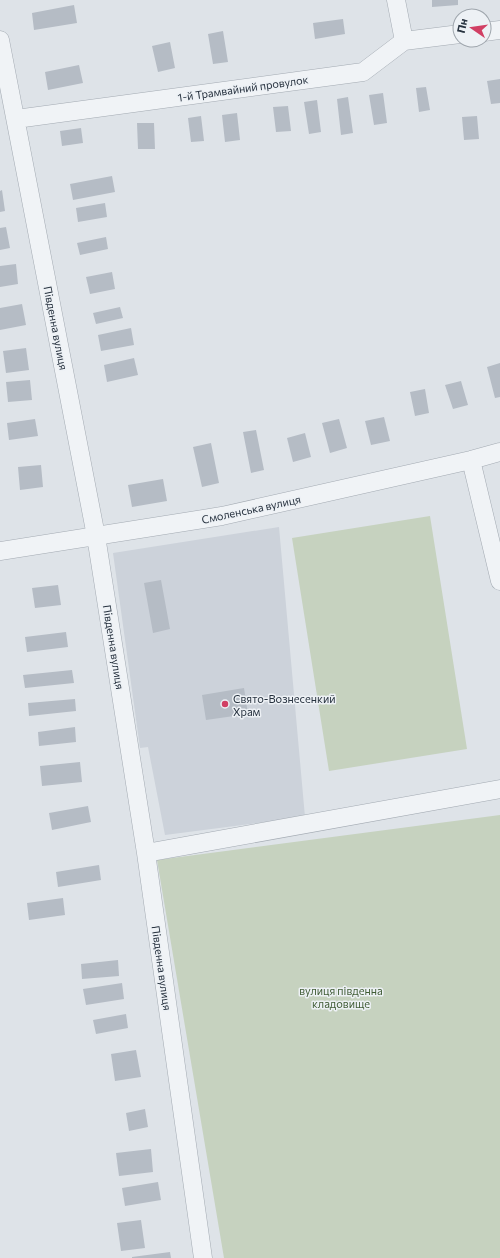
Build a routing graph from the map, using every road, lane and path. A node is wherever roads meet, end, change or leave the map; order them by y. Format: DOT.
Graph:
graph roads {
  1 [pos="396,0"];
  2 [pos="452,35"];
  3 [pos="0,40"];
  4 [pos="404,40"];
  5 [pos="16,120"];
  6 [pos="500,452"];
  7 [pos="470,460"];
  8 [pos="96,536"];
  9 [pos="0,551"];
  10 [pos="500,581"];
  11 [pos="500,789"];
  12 [pos="146,853"];
  13 [pos="203,1258"];
  1 -- 4 [label="street"];
  2 -- 4 [label="street"];
  3 -- 5 [label="street, Південна вулиця"];
  4 -- 5 [label="street, 1-й Трамвайний провулок"];
  5 -- 8 [label="street, Південна вулиця"];
  6 -- 7 [label="street, Смоленська вулиця"];
  7 -- 8 [label="street, Смоленська вулиця"];
  7 -- 10 [label="street"];
  8 -- 9 [label="street, Смоленська вулиця"];
  8 -- 12 [label="street, Південна вулиця"];
  11 -- 12 [label="street"];
  12 -- 13 [label="street, Південна вулиця"];
}
